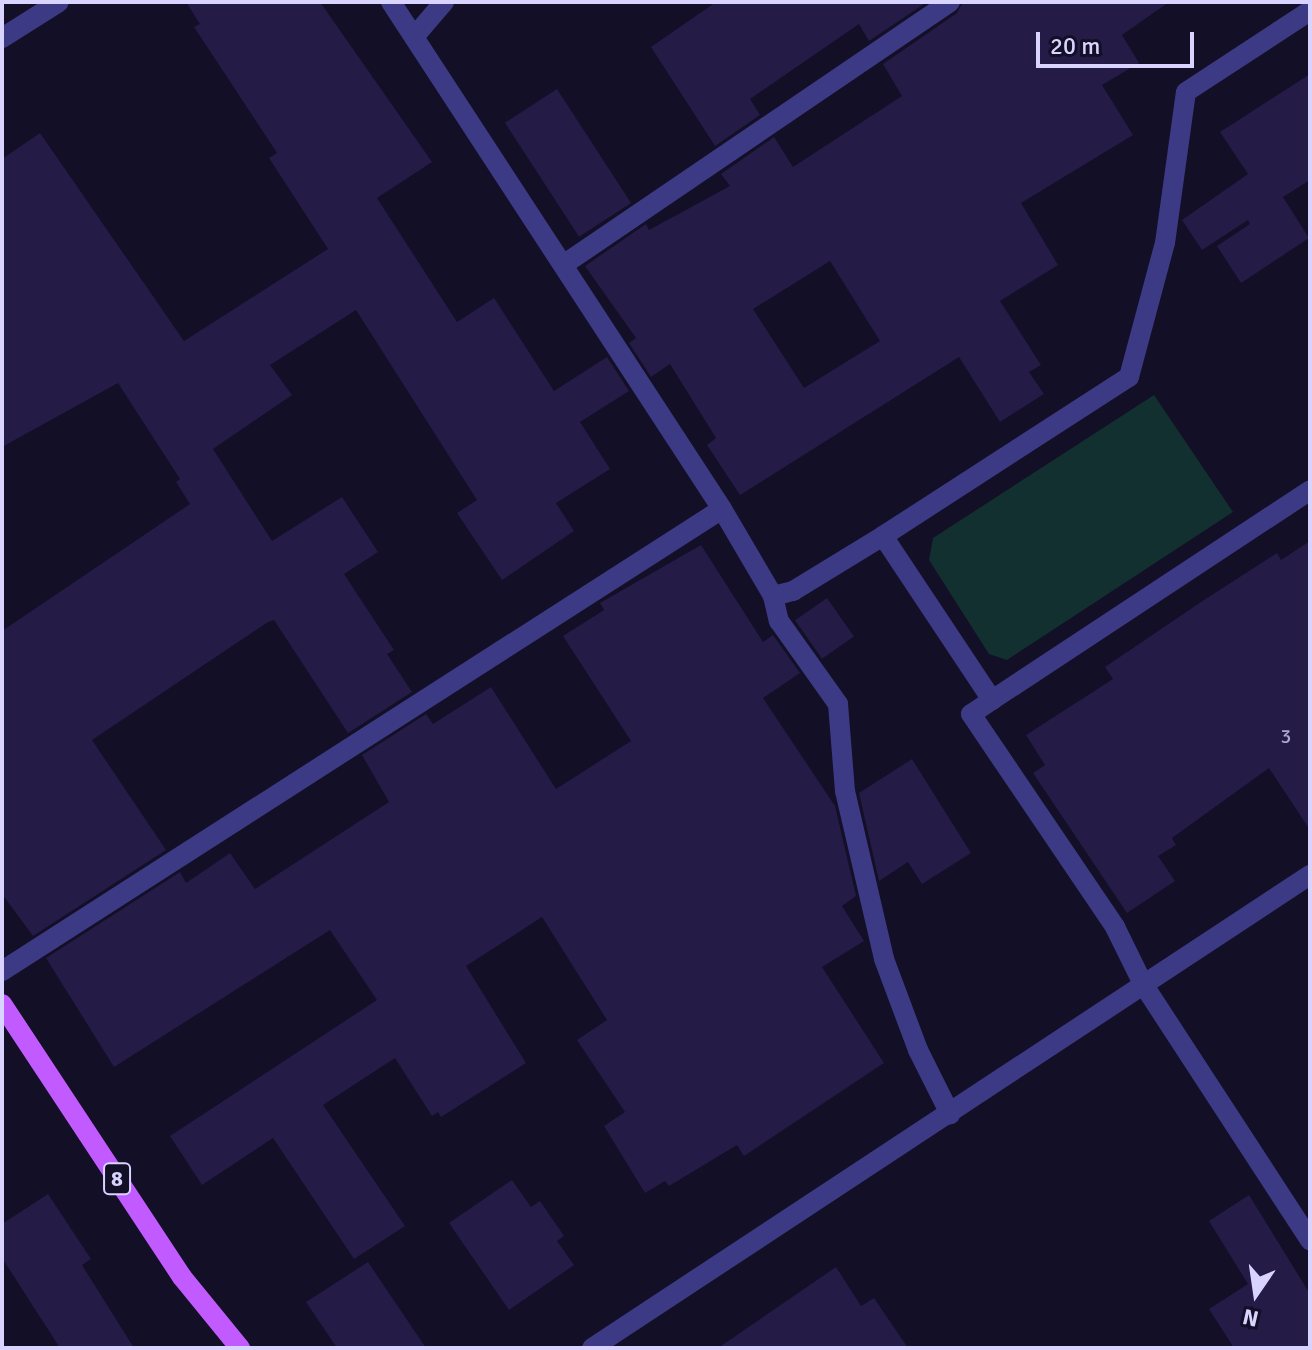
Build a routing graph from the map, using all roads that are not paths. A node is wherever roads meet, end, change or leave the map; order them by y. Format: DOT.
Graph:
graph roads {
  1 [pos="59,2"];
  2 [pos="391,2"];
  3 [pos="444,2"];
  4 [pos="950,2"];
  5 [pos="1310,11"];
  6 [pos="414,37"];
  7 [pos="2,38"];
  8 [pos="563,265"];
  9 [pos="1310,490"];
  10 [pos="722,509"];
  11 [pos="883,536"];
  12 [pos="773,596"];
  13 [pos="992,700"];
  14 [pos="1310,875"];
  15 [pos="2,971"];
  16 [pos="1143,984"];
  17 [pos="2,1004"];
  18 [pos="950,1114"];
  19 [pos="1310,1240"];
  20 [pos="240,1348"];
  21 [pos="592,1348"];
  1 -- 7 [label="street"];
  2 -- 6 [label="street"];
  3 -- 6 [label="street"];
  4 -- 8 [label="street"];
  5 -- 11 [label="street"];
  6 -- 8 [label="street"];
  8 -- 10 [label="street"];
  9 -- 13 [label="street"];
  10 -- 12 [label="street"];
  10 -- 15 [label="street"];
  11 -- 12 [label="street"];
  11 -- 13 [label="street"];
  12 -- 18 [label="street"];
  13 -- 16 [label="street"];
  14 -- 16 [label="street"];
  16 -- 18 [label="street"];
  16 -- 19 [label="street"];
  17 -- 20 [label="main road, 8"];
  18 -- 21 [label="street"];
}
